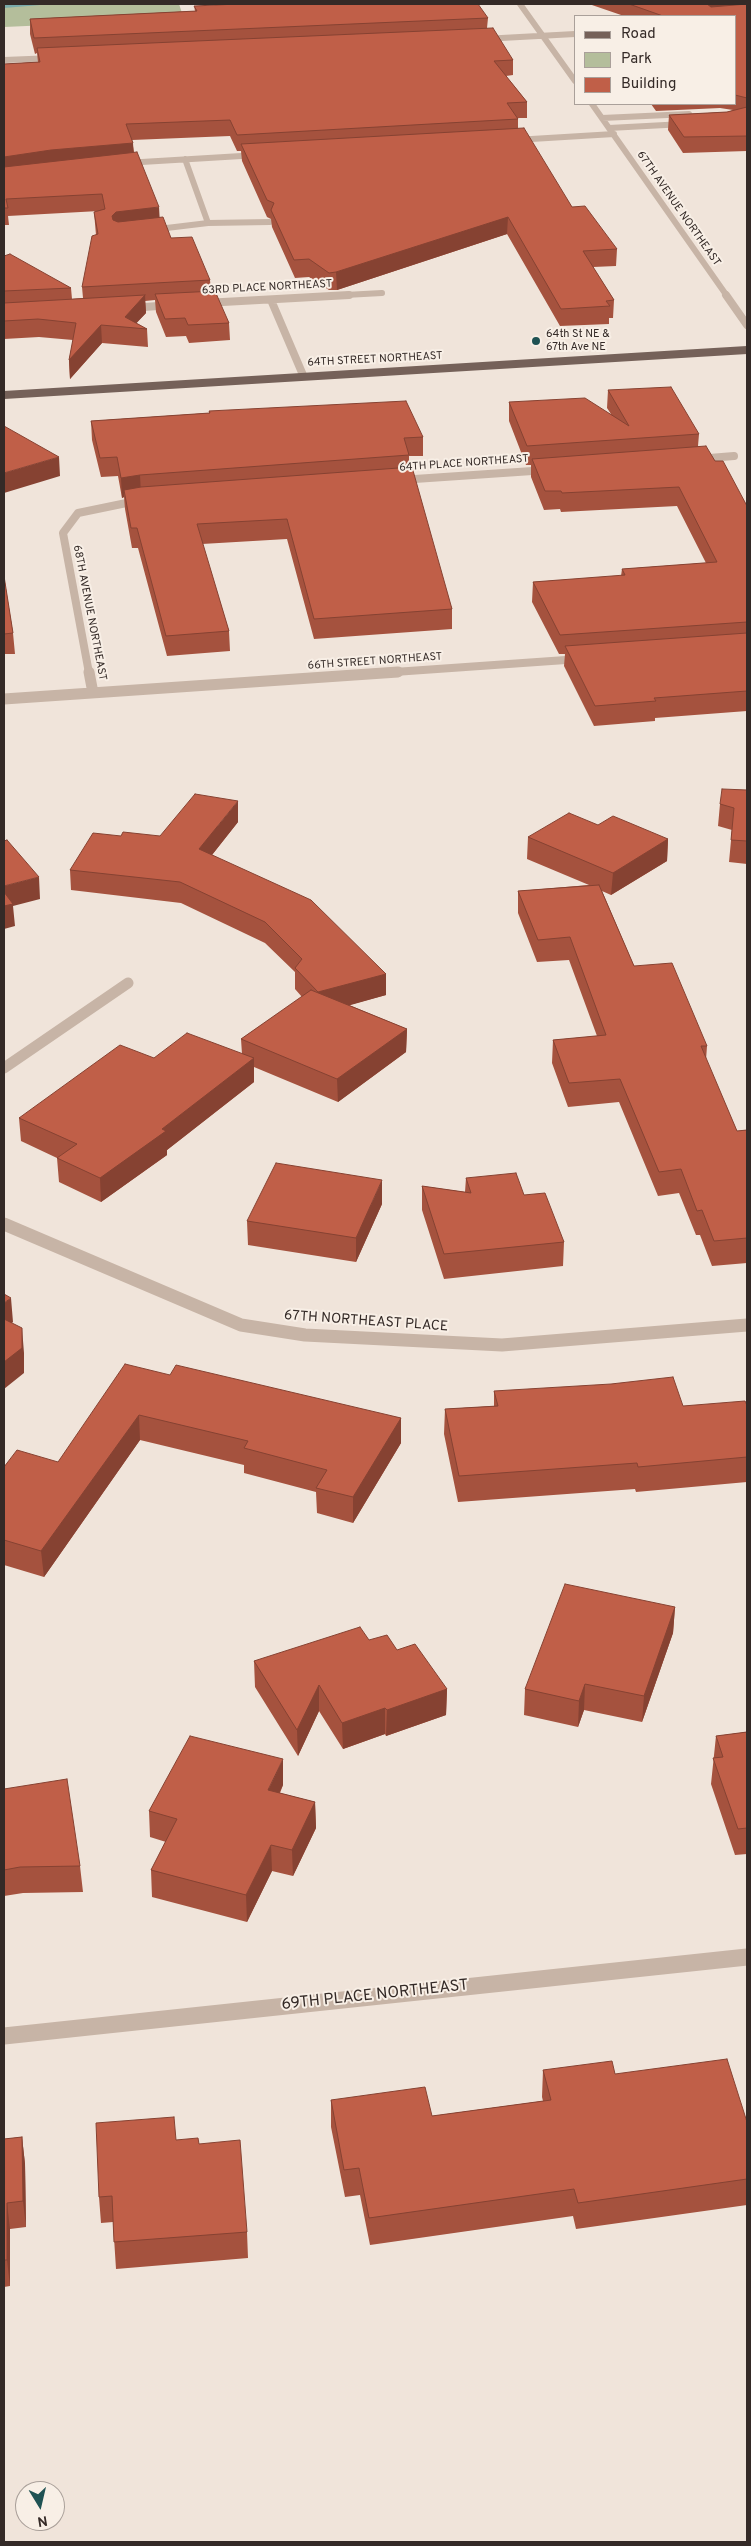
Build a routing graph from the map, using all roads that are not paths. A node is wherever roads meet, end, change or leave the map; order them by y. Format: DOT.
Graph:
graph roads {
  1 [pos="520,4"];
  2 [pos="574,34"];
  3 [pos="541,36"];
  4 [pos="471,39"];
  5 [pos="63,58"];
  6 [pos="4,60"];
  7 [pos="574,80"];
  8 [pos="593,105"];
  9 [pos="701,114"];
  10 [pos="602,118"];
  11 [pos="696,124"];
  12 [pos="609,128"];
  13 [pos="614,134"];
  14 [pos="504,140"];
  15 [pos="264,154"];
  16 [pos="185,159"];
  17 [pos="112,164"];
  18 [pos="208,222"];
  19 [pos="270,222"];
  20 [pos="145,230"];
  21 [pos="382,293"];
  22 [pos="271,300"];
  23 [pos="192,304"];
  24 [pos="182,305"];
  25 [pos="123,308"];
  26 [pos="747,325"];
  27 [pos="747,350"];
  28 [pos="304,375"];
  29 [pos="4,395"];
  30 [pos="734,456"];
  31 [pos="684,460"];
  32 [pos="555,469"];
  33 [pos="387,481"];
  34 [pos="151,499"];
  35 [pos="588,658"];
  36 [pos="92,693"];
  37 [pos="4,700"];
  38 [pos="128,983"];
  39 [pos="4,1068"];
  40 [pos="4,1224"];
  41 [pos="747,1325"];
  42 [pos="747,1957"];
  43 [pos="4,2036"];
  1 -- 3 [label="street"];
  2 -- 3 [label="street"];
  3 -- 4 [label="street"];
  3 -- 7 [label="street"];
  5 -- 6 [label="street"];
  8 -- 10 [label="street, 67TH AVENUE NORTHEAST"];
  9 -- 10 [label="street"];
  10 -- 12 [label="street, 67TH AVENUE NORTHEAST"];
  11 -- 12 [label="street"];
  12 -- 13 [label="street, 67TH AVENUE NORTHEAST"];
  13 -- 14 [label="street"];
  13 -- 26 [label="street, 67TH AVENUE NORTHEAST"];
  15 -- 16 [label="street"];
  16 -- 17 [label="street"];
  16 -- 18 [label="street"];
  18 -- 19 [label="street"];
  18 -- 20 [label="street"];
  21 -- 22 [label="street, 63RD PLACE NORTHEAST"];
  22 -- 23 [label="street, 63RD PLACE NORTHEAST"];
  22 -- 28 [label="street"];
  24 -- 25 [label="street"];
  27 -- 28 [label="main road, 64TH STREET NORTHEAST"];
  28 -- 29 [label="main road, 64TH STREET NORTHEAST"];
  30 -- 31 [label="street"];
  32 -- 33 [label="street, 64TH PLACE NORTHEAST"];
  34 -- 36 [label="street, 68TH AVENUE NORTHEAST"];
  35 -- 36 [label="street, 66TH STREET NORTHEAST"];
  36 -- 37 [label="street, 66TH STREET NORTHEAST"];
  38 -- 39 [label="street"];
  40 -- 41 [label="street, 67TH NORTHEAST PLACE"];
  42 -- 43 [label="street, 69TH PLACE NORTHEAST"];
}
